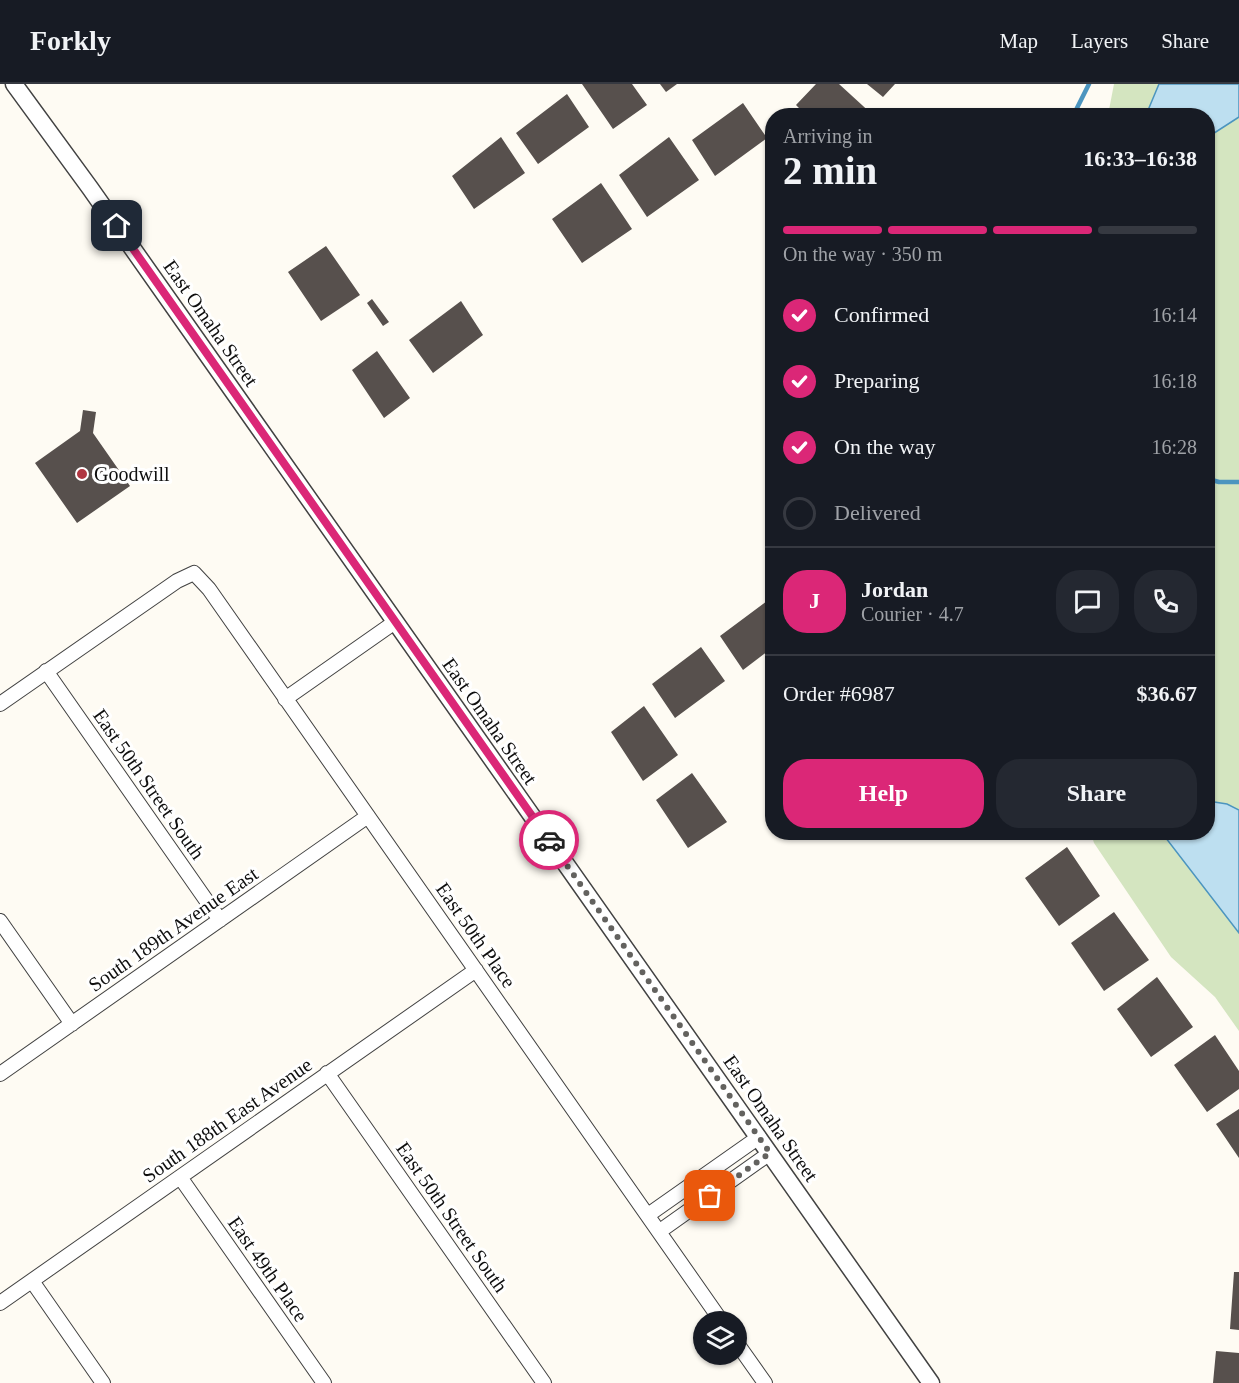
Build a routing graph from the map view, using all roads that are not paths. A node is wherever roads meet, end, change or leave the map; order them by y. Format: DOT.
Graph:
graph roads {
  1 [pos="14,84"];
  2 [pos="395,622"];
  3 [pos="46,671"];
  4 [pos="285,699"];
  5 [pos="0,704"];
  6 [pos="368,816"];
  7 [pos="220,920"];
  8 [pos="0,921"];
  9 [pos="476,970"];
  10 [pos="72,1023"];
  11 [pos="327,1073"];
  12 [pos="0,1074"];
  13 [pos="759,1137"];
  14 [pos="770,1153"];
  15 [pos="180,1177"];
  16 [pos="648,1215"];
  17 [pos="660,1231"];
  18 [pos="32,1281"];
  19 [pos="0,1303"];
  20 [pos="715,1311"];
  21 [pos="747,1358"];
  22 [pos="103,1383"];
  23 [pos="324,1383"];
  24 [pos="544,1383"];
  25 [pos="765,1383"];
  26 [pos="931,1383"];
  1 -- 2 [label="street, East Omaha Street"];
  2 -- 4 [label="street"];
  2 -- 13 [label="street, East Omaha Street"];
  3 -- 4 [label="street, East 50th Place"];
  3 -- 5 [label="street"];
  3 -- 7 [label="street, East 50th Street South"];
  4 -- 6 [label="street, East 50th Place"];
  6 -- 7 [label="street, South 189th Avenue East"];
  6 -- 9 [label="street, East 50th Place"];
  7 -- 10 [label="street, South 189th Avenue East"];
  8 -- 10 [label="street"];
  9 -- 11 [label="street, South 188th East Avenue"];
  9 -- 16 [label="street, East 50th Place"];
  10 -- 12 [label="street, South 189th Avenue East"];
  11 -- 15 [label="street, South 188th East Avenue"];
  11 -- 24 [label="street, East 50th Street South"];
  13 -- 14 [label="street, East Omaha Street"];
  13 -- 16 [label="street"];
  14 -- 17 [label="street"];
  14 -- 26 [label="street, East Omaha Street"];
  15 -- 18 [label="street, South 188th East Avenue"];
  15 -- 23 [label="street, East 49th Place"];
  16 -- 17 [label="street, East 50th Place"];
  17 -- 20 [label="street, East 50th Place"];
  18 -- 19 [label="street, South 188th East Avenue"];
  18 -- 22 [label="street"];
  21 -- 25 [label="street"];
}
